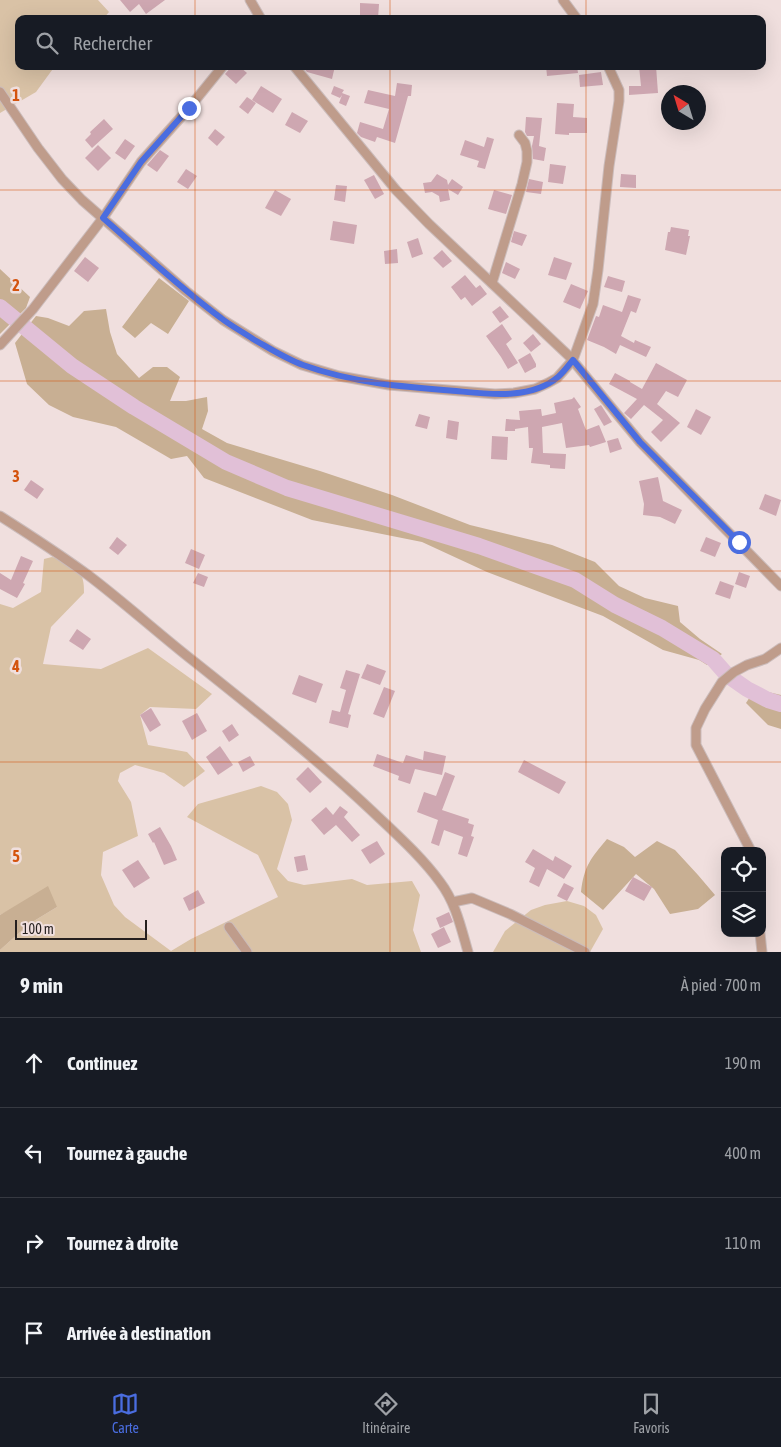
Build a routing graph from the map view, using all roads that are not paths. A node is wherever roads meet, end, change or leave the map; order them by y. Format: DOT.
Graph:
graph roads {
  1 [pos="250,0"];
  2 [pos="563,0"];
  3 [pos="259,15"];
  4 [pos="574,15"];
  5 [pos="220,70"];
  6 [pos="297,70"];
  7 [pos="610,70"];
  8 [pos="0,92"];
  9 [pos="519,135"];
  10 [pos="103,218"];
  11 [pos="492,283"];
  12 [pos="0,345"];
  13 [pos="573,360"];
  14 [pos="0,516"];
  15 [pos="781,586"];
  16 [pos="781,648"];
  17 [pos="749,847"];
  18 [pos="453,902"];
  19 [pos="229,928"];
  20 [pos="760,937"];
  21 [pos="247,952"];
  22 [pos="468,952"];
  23 [pos="585,952"];
  24 [pos="762,952"];
  1 -- 3 [label="street"];
  2 -- 4 [label="street"];
  5 -- 10 [label="street"];
  6 -- 11 [label="street"];
  7 -- 13 [label="street"];
  8 -- 10 [label="street"];
  9 -- 11 [label="street"];
  10 -- 12 [label="street"];
  10 -- 13 [label="street"];
  11 -- 13 [label="street"];
  13 -- 15 [label="street"];
  14 -- 18 [label="street"];
  16 -- 17 [label="street"];
  18 -- 22 [label="street"];
  18 -- 23 [label="street"];
  19 -- 21 [label="street"];
  20 -- 24 [label="street"];
}
